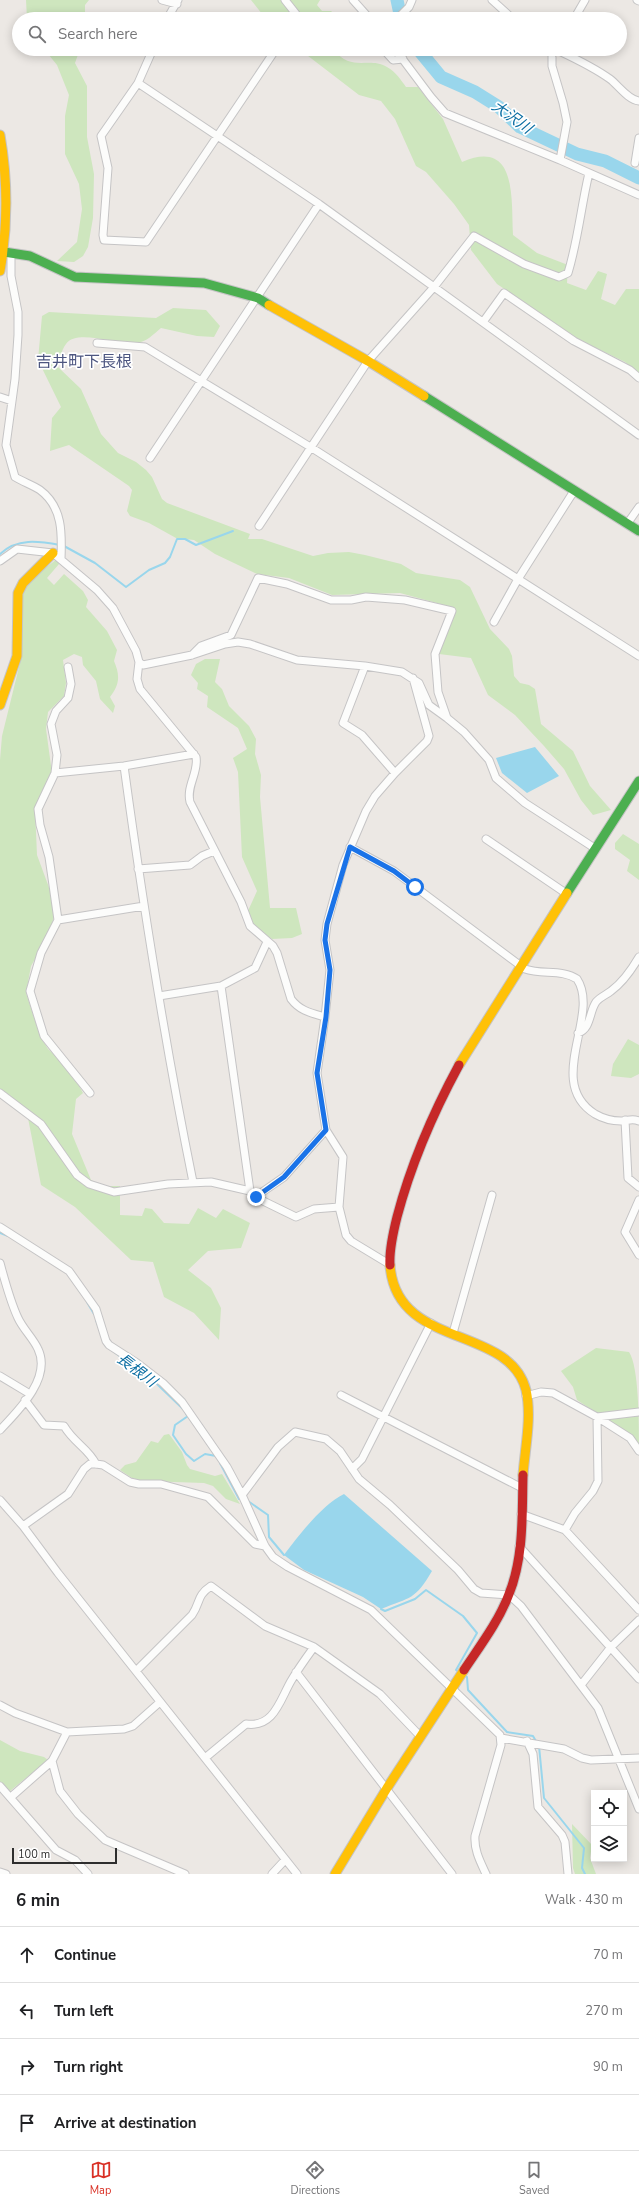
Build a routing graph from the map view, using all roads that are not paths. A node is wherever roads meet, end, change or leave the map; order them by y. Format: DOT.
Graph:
graph roads {
  1 [pos="162,0"];
  2 [pos="285,0"];
  3 [pos="353,0"];
  4 [pos="412,0"];
  5 [pos="492,0"];
  6 [pos="585,0"];
  7 [pos="177,2"];
  8 [pos="170,12"];
  9 [pos="294,12"];
  10 [pos="364,12"];
  11 [pos="404,12"];
  12 [pos="505,12"];
  13 [pos="578,12"];
  14 [pos="150,56"];
  15 [pos="271,56"];
  16 [pos="389,56"];
  17 [pos="401,56"];
  18 [pos="552,56"];
  19 [pos="570,56"];
  20 [pos="403,59"];
  21 [pos="138,83"];
  22 [pos="639,101"];
  23 [pos="0,135"];
  24 [pos="218,136"];
  25 [pos="639,138"];
  26 [pos="561,157"];
  27 [pos="634,163"];
  28 [pos="589,173"];
  29 [pos="639,195"];
  30 [pos="319,204"];
  31 [pos="8,255"];
  32 [pos="0,271"];
  33 [pos="434,287"];
  34 [pos="257,297"];
  35 [pos="483,322"];
  36 [pos="97,343"];
  37 [pos="368,361"];
  38 [pos="639,378"];
  39 [pos="200,380"];
  40 [pos="0,397"];
  41 [pos="12,401"];
  42 [pos="639,435"];
  43 [pos="6,445"];
  44 [pos="312,448"];
  45 [pos="0,455"];
  46 [pos="150,458"];
  47 [pos="574,491"];
  48 [pos="639,507"];
  49 [pos="627,524"];
  50 [pos="259,526"];
  51 [pos="639,531"];
  52 [pos="53,553"];
  53 [pos="61,559"];
  54 [pos="0,561"];
  55 [pos="518,579"];
  56 [pos="494,622"];
  57 [pos="192,656"];
  58 [pos="639,656"];
  59 [pos="139,662"];
  60 [pos="68,666"];
  61 [pos="364,666"];
  62 [pos="413,678"];
  63 [pos="0,705"];
  64 [pos="447,718"];
  65 [pos="194,754"];
  66 [pos="124,766"];
  67 [pos="55,773"];
  68 [pos="395,773"];
  69 [pos="639,781"];
  70 [pos="486,839"];
  71 [pos="350,847"];
  72 [pos="596,849"];
  73 [pos="214,851"];
  74 [pos="138,869"];
  75 [pos="566,894"];
  76 [pos="144,906"];
  77 [pos="58,920"];
  78 [pos="268,942"];
  79 [pos="639,957"];
  80 [pos="522,964"];
  81 [pos="221,986"];
  82 [pos="159,996"];
  83 [pos="326,1017"];
  84 [pos="578,1033"];
  85 [pos="0,1093"];
  86 [pos="90,1093"];
  87 [pos="625,1120"];
  88 [pos="639,1121"];
  89 [pos="326,1130"];
  90 [pos="193,1182"];
  91 [pos="639,1187"];
  92 [pos="250,1190"];
  93 [pos="492,1194"];
  94 [pos="256,1197"];
  95 [pos="639,1200"];
  96 [pos="339,1208"];
  97 [pos="0,1227"];
  98 [pos="639,1255"];
  99 [pos="0,1263"];
  100 [pos="389,1264"];
  101 [pos="431,1324"];
  102 [pos="453,1334"];
  103 [pos="1,1378"];
  104 [pos="30,1394"];
  105 [pos="341,1395"];
  106 [pos="526,1396"];
  107 [pos="25,1400"];
  108 [pos="639,1412"];
  109 [pos="383,1417"];
  110 [pos="597,1417"];
  111 [pos="0,1430"];
  112 [pos="639,1451"];
  113 [pos="96,1464"];
  114 [pos="352,1469"];
  115 [pos="522,1488"];
  116 [pos="242,1495"];
  117 [pos="0,1500"];
  118 [pos="521,1514"];
  119 [pos="23,1526"];
  120 [pos="565,1530"];
  121 [pos="265,1546"];
  122 [pos="519,1546"];
  123 [pos="509,1595"];
  124 [pos="639,1610"];
  125 [pos="639,1620"];
  126 [pos="314,1647"];
  127 [pos="611,1647"];
  128 [pos="136,1671"];
  129 [pos="296,1672"];
  130 [pos="639,1679"];
  131 [pos="581,1685"];
  132 [pos="450,1688"];
  133 [pos="160,1702"];
  134 [pos="0,1705"];
  135 [pos="67,1732"];
  136 [pos="420,1736"];
  137 [pos="501,1738"];
  138 [pos="530,1742"];
  139 [pos="205,1758"];
  140 [pos="639,1758"];
  141 [pos="620,1760"];
  142 [pos="52,1761"];
  143 [pos="0,1786"];
  144 [pos="387,1788"];
  145 [pos="11,1797"];
  146 [pos="639,1809"];
  147 [pos="284,1860"];
  148 [pos="0,1872"];
  149 [pos="6,1874"];
  150 [pos="88,1874"];
  151 [pos="185,1874"];
  152 [pos="272,1874"];
  153 [pos="296,1874"];
  154 [pos="335,1874"];
  155 [pos="452,1874"];
  156 [pos="486,1874"];
  157 [pos="568,1874"];
  1 -- 7 [label="street"];
  2 -- 9 [label="street"];
  3 -- 10 [label="street"];
  4 -- 11 [label="street"];
  5 -- 12 [label="street"];
  6 -- 13 [label="street"];
  7 -- 8 [label="street"];
  14 -- 21 [label="street"];
  15 -- 24 [label="street"];
  16 -- 20 [label="street"];
  17 -- 20 [label="street"];
  18 -- 26 [label="street"];
  19 -- 22 [label="street"];
  20 -- 26 [label="street"];
  21 -- 24 [label="street"];
  21 -- 24 [label="street"];
  23 -- 31 [label="main road"];
  24 -- 30 [label="street"];
  25 -- 27 [label="street"];
  26 -- 28 [label="street"];
  28 -- 29 [label="street"];
  28 -- 33 [label="street"];
  30 -- 33 [label="street"];
  30 -- 34 [label="street"];
  31 -- 32 [label="main road"];
  31 -- 34 [label="main road"];
  31 -- 41 [label="street"];
  33 -- 35 [label="street"];
  33 -- 37 [label="street"];
  34 -- 37 [label="main road"];
  34 -- 39 [label="street"];
  35 -- 38 [label="street"];
  35 -- 42 [label="street"];
  36 -- 39 [label="street"];
  37 -- 44 [label="street"];
  37 -- 47 [label="main road"];
  39 -- 44 [label="street"];
  39 -- 46 [label="street"];
  40 -- 41 [label="street"];
  41 -- 43 [label="street"];
  43 -- 45 [label="street"];
  43 -- 53 [label="street"];
  44 -- 50 [label="street"];
  44 -- 55 [label="street"];
  47 -- 49 [label="main road"];
  47 -- 55 [label="street"];
  48 -- 49 [label="street"];
  49 -- 51 [label="main road"];
  52 -- 53 [label="street"];
  52 -- 54 [label="street"];
  52 -- 63 [label="main road"];
  53 -- 59 [label="street"];
  55 -- 56 [label="street"];
  55 -- 58 [label="street"];
  57 -- 59 [label="street"];
  57 -- 61 [label="street"];
  57 -- 64 [label="street"];
  59 -- 65 [label="street"];
  60 -- 67 [label="street"];
  61 -- 62 [label="street"];
  61 -- 68 [label="street"];
  62 -- 64 [label="street"];
  62 -- 68 [label="street"];
  64 -- 72 [label="street"];
  65 -- 66 [label="street"];
  65 -- 73 [label="street"];
  66 -- 67 [label="street"];
  66 -- 74 [label="street"];
  67 -- 77 [label="street"];
  68 -- 71 [label="street"];
  69 -- 72 [label="main road"];
  70 -- 75 [label="street"];
  71 -- 80 [label="street"];
  71 -- 83 [label="street"];
  72 -- 75 [label="main road"];
  73 -- 74 [label="street"];
  73 -- 78 [label="street"];
  74 -- 76 [label="street"];
  75 -- 80 [label="main road"];
  76 -- 77 [label="street"];
  76 -- 82 [label="street"];
  77 -- 86 [label="street"];
  78 -- 81 [label="street"];
  78 -- 83 [label="street"];
  79 -- 84 [label="street"];
  80 -- 84 [label="street"];
  80 -- 100 [label="main road"];
  81 -- 82 [label="street"];
  81 -- 92 [label="street"];
  82 -- 90 [label="street"];
  83 -- 89 [label="street"];
  84 -- 87 [label="street"];
  85 -- 90 [label="street"];
  87 -- 88 [label="street"];
  87 -- 91 [label="street"];
  89 -- 94 [label="street"];
  89 -- 96 [label="street"];
  90 -- 92 [label="street"];
  92 -- 94 [label="street"];
  93 -- 102 [label="street"];
  94 -- 96 [label="street"];
  95 -- 98 [label="street"];
  96 -- 100 [label="street"];
  97 -- 116 [label="street"];
  99 -- 104 [label="street"];
  100 -- 101 [label="main road"];
  101 -- 102 [label="main road"];
  101 -- 109 [label="street"];
  102 -- 106 [label="main road"];
  103 -- 104 [label="street"];
  104 -- 107 [label="street"];
  105 -- 109 [label="street"];
  106 -- 110 [label="street"];
  106 -- 115 [label="main road"];
  107 -- 111 [label="street"];
  107 -- 113 [label="street"];
  108 -- 110 [label="street"];
  109 -- 114 [label="street"];
  109 -- 115 [label="street"];
  110 -- 112 [label="street"];
  110 -- 120 [label="street"];
  113 -- 119 [label="street"];
  113 -- 121 [label="street"];
  114 -- 116 [label="street"];
  114 -- 123 [label="street"];
  115 -- 118 [label="main road"];
  116 -- 121 [label="street"];
  117 -- 119 [label="street"];
  118 -- 120 [label="street"];
  118 -- 122 [label="main road"];
  119 -- 128 [label="street"];
  120 -- 124 [label="street"];
  121 -- 132 [label="street"];
  122 -- 123 [label="main road"];
  122 -- 127 [label="street"];
  123 -- 131 [label="street"];
  123 -- 132 [label="main road"];
  125 -- 127 [label="street"];
  126 -- 128 [label="street"];
  126 -- 129 [label="street"];
  126 -- 136 [label="street"];
  127 -- 130 [label="street"];
  127 -- 131 [label="street"];
  128 -- 133 [label="street"];
  129 -- 139 [label="street"];
  129 -- 144 [label="street"];
  131 -- 141 [label="street"];
  132 -- 136 [label="main road"];
  132 -- 137 [label="street"];
  133 -- 135 [label="street"];
  133 -- 139 [label="street"];
  134 -- 135 [label="street"];
  135 -- 142 [label="street"];
  136 -- 144 [label="main road"];
  137 -- 138 [label="street"];
  137 -- 156 [label="street"];
  138 -- 141 [label="street"];
  138 -- 157 [label="street"];
  139 -- 147 [label="street"];
  140 -- 141 [label="street"];
  141 -- 146 [label="street"];
  142 -- 145 [label="street"];
  142 -- 151 [label="street"];
  143 -- 145 [label="street"];
  144 -- 154 [label="main road"];
  144 -- 155 [label="street"];
  145 -- 150 [label="street"];
  147 -- 152 [label="street"];
  147 -- 153 [label="street"];
  148 -- 149 [label="street"];
}
